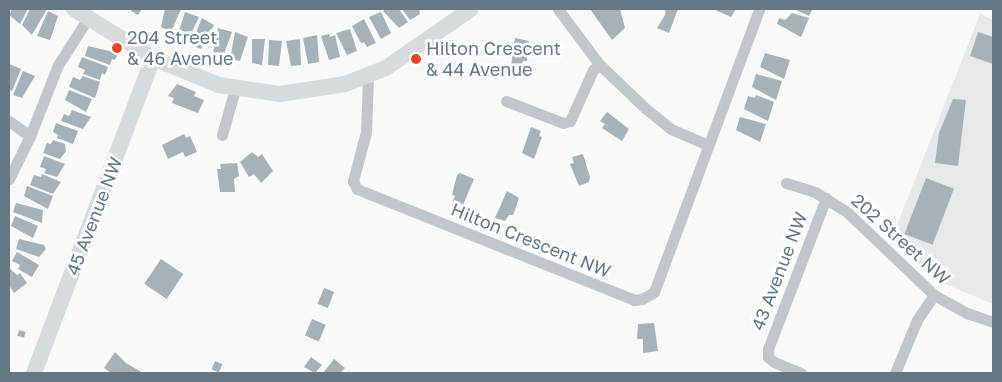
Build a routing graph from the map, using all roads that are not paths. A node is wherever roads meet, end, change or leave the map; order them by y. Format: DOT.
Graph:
graph roads {
  1 [pos="74,9"];
  2 [pos="471,9"];
  3 [pos="558,9"];
  4 [pos="760,9"];
  5 [pos="88,18"];
  6 [pos="153,58"];
  7 [pos="599,64"];
  8 [pos="368,76"];
  9 [pos="234,89"];
  10 [pos="506,101"];
  11 [pos="9,121"];
  12 [pos="222,135"];
  13 [pos="30,136"];
  14 [pos="708,145"];
  15 [pos="9,179"];
  16 [pos="786,183"];
  17 [pos="826,198"];
  18 [pos="934,294"];
  19 [pos="993,322"];
  20 [pos="34,373"];
  21 [pos="801,373"];
  22 [pos="895,373"];
  1 -- 5 [label="street"];
  2 -- 8 [label="street"];
  3 -- 7 [label="street"];
  4 -- 14 [label="street, Hilton Crescent NW"];
  5 -- 6 [label="street"];
  5 -- 13 [label="street"];
  6 -- 9 [label="street"];
  6 -- 20 [label="street, 45 Avenue NW"];
  7 -- 10 [label="street"];
  7 -- 14 [label="street"];
  8 -- 9 [label="street"];
  8 -- 14 [label="street, Hilton Crescent NW"];
  9 -- 12 [label="street"];
  11 -- 13 [label="street"];
  13 -- 15 [label="street"];
  16 -- 17 [label="street, 202 Street NW"];
  17 -- 18 [label="street, 202 Street NW"];
  17 -- 21 [label="street, 43 Avenue NW"];
  18 -- 19 [label="street, 202 Street NW"];
  18 -- 22 [label="street"];
}
